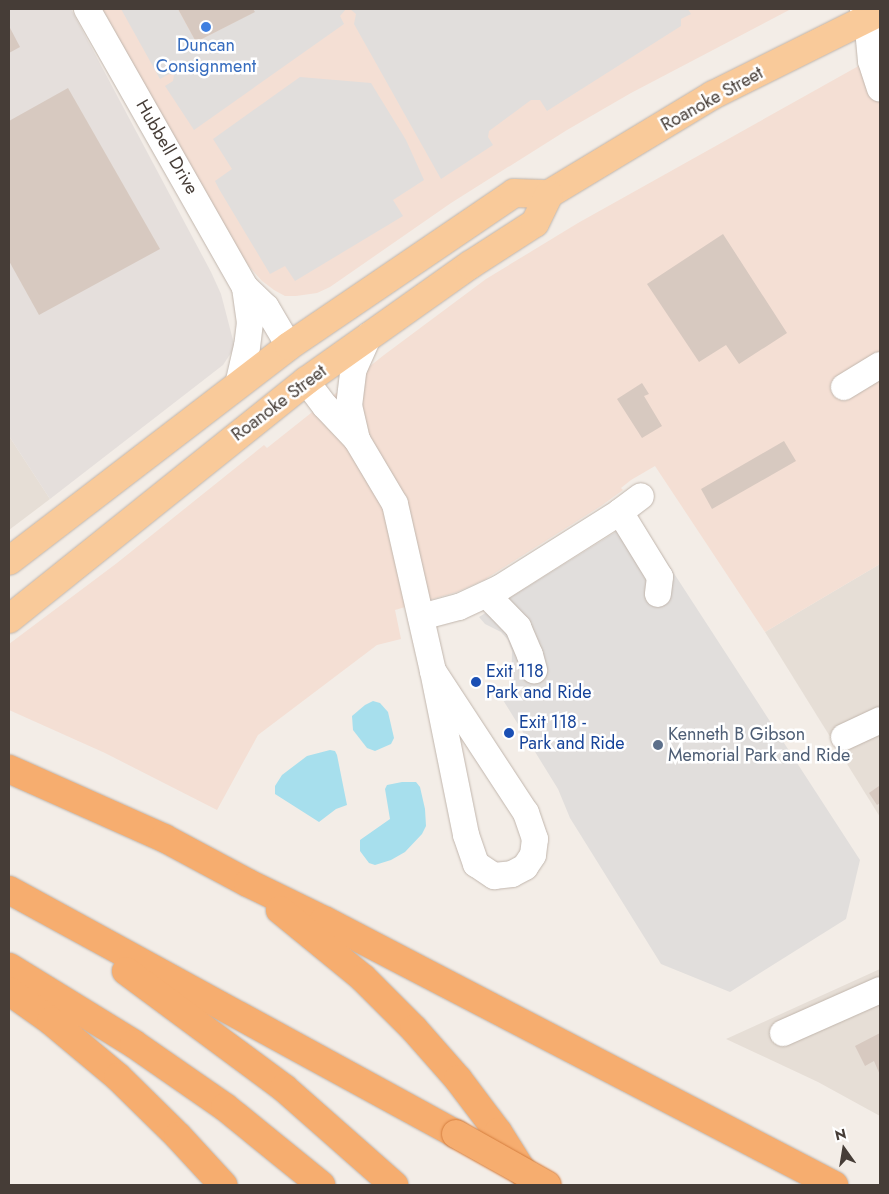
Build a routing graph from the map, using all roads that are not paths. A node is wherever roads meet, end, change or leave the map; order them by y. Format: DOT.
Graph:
graph roads {
  1 [pos="87,9"];
  2 [pos="870,13"];
  3 [pos="880,89"];
  4 [pos="549,194"];
  5 [pos="428,250"];
  6 [pos="245,287"];
  7 [pos="369,335"];
  8 [pos="289,346"];
  9 [pos="880,364"];
  10 [pos="306,381"];
  11 [pos="238,385"];
  12 [pos="844,387"];
  13 [pos="357,440"];
  14 [pos="641,496"];
  15 [pos="150,505"];
  16 [pos="620,512"];
  17 [pos="9,561"];
  18 [pos="658,594"];
  19 [pos="487,595"];
  20 [pos="421,617"];
  21 [pos="9,619"];
  22 [pos="534,670"];
  23 [pos="433,671"];
  24 [pos="880,720"];
  25 [pos="844,737"];
  26 [pos="9,755"];
  27 [pos="9,769"];
  28 [pos="36,779"];
  29 [pos="248,883"];
  30 [pos="9,891"];
  31 [pos="9,967"];
  32 [pos="880,990"];
  33 [pos="9,991"];
  34 [pos="782,1033"];
  35 [pos="223,1185"];
  36 [pos="321,1185"];
  37 [pos="394,1185"];
  38 [pos="532,1185"];
  39 [pos="547,1185"];
  40 [pos="834,1185"];
  1 -- 6 [label="street, Hubbell Drive"];
  2 -- 3 [label="street"];
  2 -- 4 [label="main road, Roanoke Street"];
  4 -- 5 [label="main road"];
  4 -- 7 [label="main road, Roanoke Street"];
  5 -- 8 [label="main road"];
  5 -- 10 [label="main road"];
  6 -- 8 [label="street, Hubbell Drive"];
  6 -- 11 [label="street, Hubbell Drive"];
  7 -- 10 [label="main road, Roanoke Street"];
  7 -- 13 [label="street"];
  8 -- 11 [label="main road"];
  8 -- 15 [label="main road"];
  9 -- 12 [label="street"];
  10 -- 13 [label="street"];
  10 -- 15 [label="main road, Roanoke Street"];
  11 -- 17 [label="main road"];
  13 -- 20 [label="street"];
  14 -- 16 [label="street"];
  15 -- 21 [label="main road, Roanoke Street"];
  16 -- 18 [label="street"];
  16 -- 19 [label="street"];
  19 -- 20 [label="street"];
  19 -- 22 [label="street"];
  20 -- 23 [label="street"];
  23 -- 23 [label="street"];
  24 -- 25 [label="street"];
  26 -- 28 [label="highway"];
  27 -- 28 [label="highway"];
  28 -- 29 [label="highway"];
  29 -- 38 [label="highway"];
  29 -- 40 [label="highway"];
  30 -- 37 [label="highway"];
  30 -- 39 [label="highway, bridge"];
  31 -- 36 [label="highway"];
  32 -- 34 [label="street"];
  33 -- 35 [label="highway"];
}
